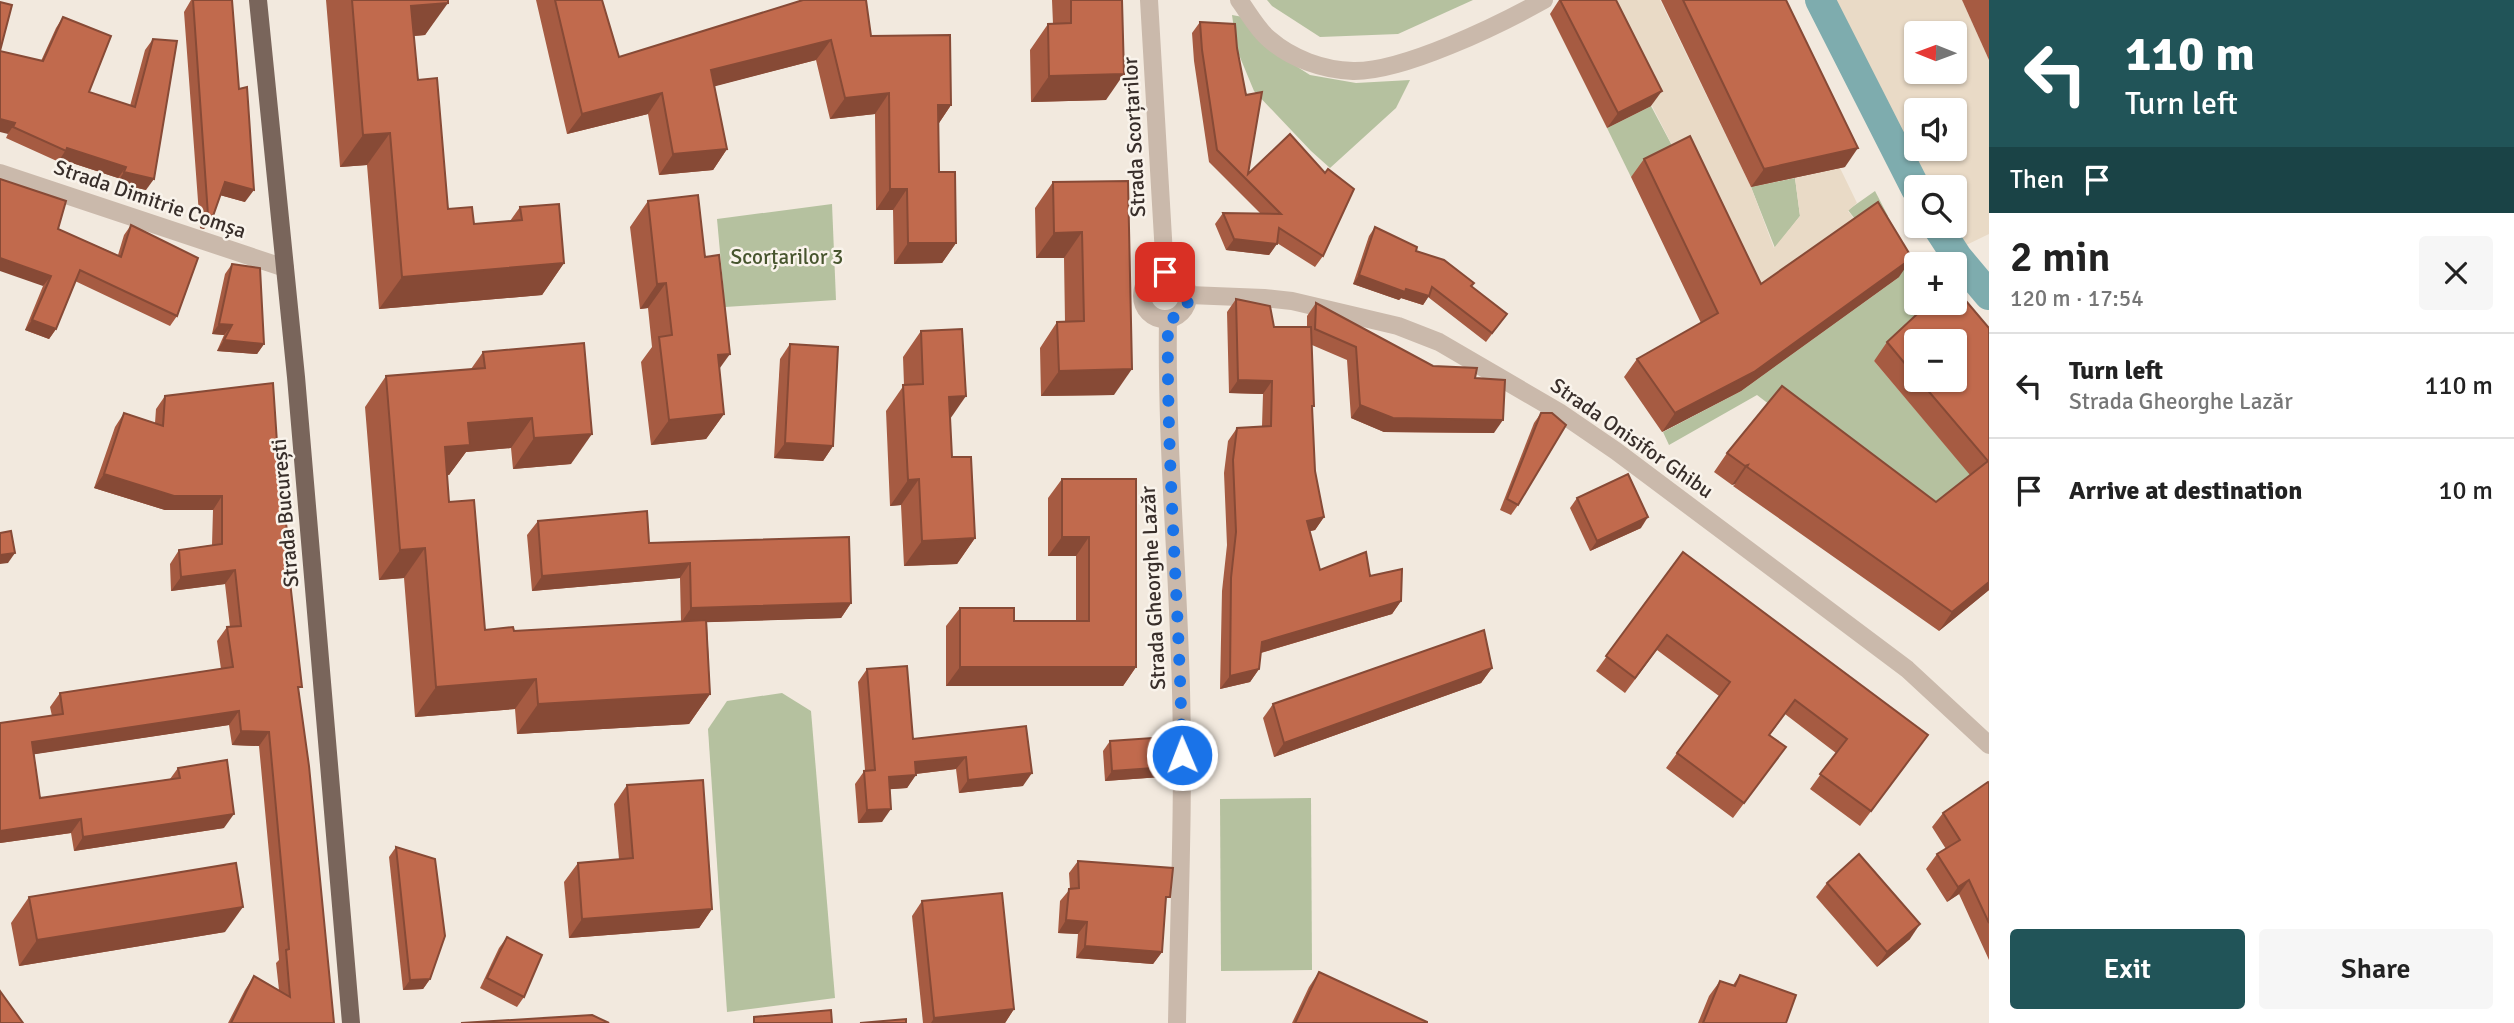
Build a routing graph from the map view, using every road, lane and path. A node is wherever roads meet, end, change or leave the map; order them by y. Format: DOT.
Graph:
graph roads {
  1 [pos="258,0"];
  2 [pos="1149,0"];
  3 [pos="1239,0"];
  4 [pos="1544,0"];
  5 [pos="0,173"];
  6 [pos="285,268"];
  7 [pos="1165,272"];
  8 [pos="1189,295"];
  9 [pos="1168,320"];
  10 [pos="1989,745"];
  11 [pos="351,1023"];
  12 [pos="1177,1023"];
  1 -- 6 [label="main road, Strada București"];
  2 -- 7 [label="street, Strada Scorțarilor"];
  3 -- 4 [label="street"];
  5 -- 6 [label="street, Strada Dimitrie Comșa"];
  6 -- 11 [label="main road, Strada București"];
  7 -- 8 [label="street"];
  7 -- 9 [label="street"];
  8 -- 9 [label="street"];
  8 -- 10 [label="street, Strada Onisifor Ghibu"];
  9 -- 12 [label="street, Strada Gheorghe Lazăr"];
}
